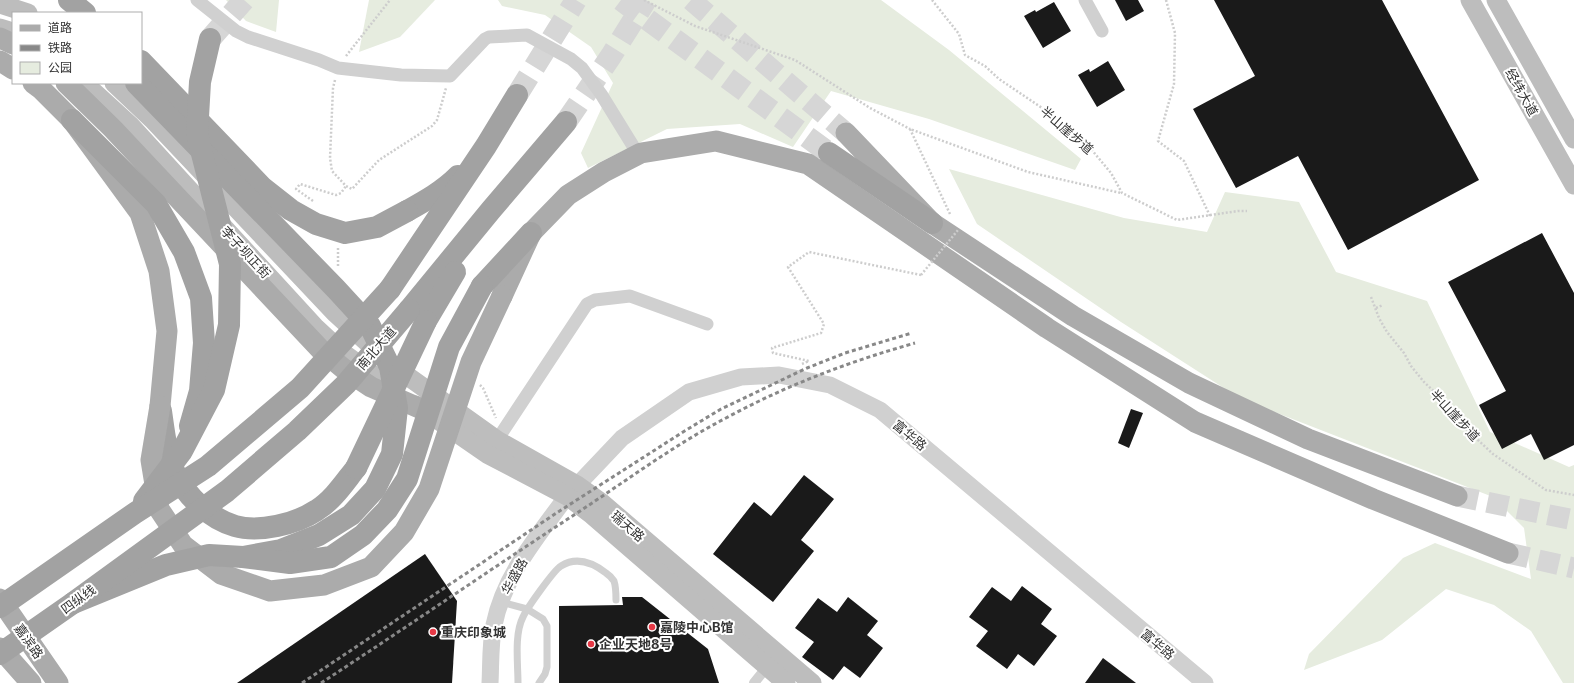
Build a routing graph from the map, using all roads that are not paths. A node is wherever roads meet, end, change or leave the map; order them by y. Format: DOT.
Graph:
graph roads {
  1 [pos="64,0"];
  2 [pos="69,0"];
  3 [pos="197,0"];
  4 [pos="1085,0"];
  5 [pos="1470,0"];
  6 [pos="1496,0"];
  7 [pos="0,4"];
  8 [pos="25,12"];
  9 [pos="74,12"];
  10 [pos="83,12"];
  11 [pos="0,28"];
  12 [pos="1102,31"];
  13 [pos="12,32"];
  14 [pos="0,38"];
  15 [pos="210,39"];
  16 [pos="12,44"];
  17 [pos="0,61"];
  18 [pos="142,62"];
  19 [pos="12,68"];
  20 [pos="34,84"];
  21 [pos="67,84"];
  22 [pos="85,84"];
  23 [pos="115,84"];
  24 [pos="137,84"];
  25 [pos="517,95"];
  26 [pos="72,120"];
  27 [pos="566,122"];
  28 [pos="846,133"];
  29 [pos="1574,139"];
  30 [pos="486,146"];
  31 [pos="828,153"];
  32 [pos="638,154"];
  33 [pos="1574,185"];
  34 [pos="942,219"];
  35 [pos="531,233"];
  36 [pos="418,315"];
  37 [pos="707,324"];
  38 [pos="423,399"];
  39 [pos="160,406"];
  40 [pos="497,440"];
  41 [pos="182,451"];
  42 [pos="572,490"];
  43 [pos="1457,496"];
  44 [pos="135,513"];
  45 [pos="155,543"];
  46 [pos="1508,553"];
  47 [pos="243,557"];
  48 [pos="0,599"];
  49 [pos="616,600"];
  50 [pos="500,601"];
  51 [pos="74,603"];
  52 [pos="0,607"];
  53 [pos="527,609"];
  54 [pos="0,648"];
  55 [pos="0,654"];
  56 [pos="767,667"];
  57 [pos="31,683"];
  58 [pos="58,683"];
  59 [pos="490,683"];
  60 [pos="518,683"];
  61 [pos="538,683"];
  62 [pos="754,683"];
  63 [pos="786,683"];
  64 [pos="812,683"];
  65 [pos="1205,683"];
  1 -- 9 [label="highway"];
  2 -- 10 [label="highway"];
  3 -- 32 [label="street"];
  4 -- 12 [label="street"];
  5 -- 33 [label="main road, 经纬大道"];
  6 -- 29 [label="main road, 经纬大道"];
  7 -- 8 [label="main road"];
  11 -- 13 [label="main road"];
  14 -- 16 [label="main road"];
  15 -- 41 [label="highway, bridge"];
  17 -- 19 [label="main road"];
  18 -- 30 [label="highway, bridge"];
  20 -- 26 [label="main road"];
  21 -- 38 [label="main road, bridge"];
  22 -- 38 [label="main road, 李子坝正街"];
  23 -- 38 [label="main road, 李子坝正街"];
  24 -- 47 [label="highway, bridge"];
  25 -- 30 [label="highway"];
  26 -- 39 [label="main road"];
  26 -- 41 [label="highway, bridge"];
  27 -- 36 [label="highway"];
  28 -- 34 [label="main road"];
  30 -- 44 [label="highway, bridge"];
  31 -- 34 [label="highway"];
  32 -- 35 [label="main road"];
  32 -- 46 [label="main road"];
  34 -- 43 [label="main road"];
  35 -- 39 [label="main road, bridge"];
  35 -- 47 [label="highway, bridge"];
  36 -- 39 [label="highway, bridge"];
  36 -- 45 [label="highway, 南北大道, bridge"];
  37 -- 40 [label="street"];
  38 -- 40 [label="main road, 瑞天路"];
  38 -- 42 [label="main road, 瑞天路"];
  40 -- 42 [label="main road, 瑞天路"];
  41 -- 44 [label="highway, bridge"];
  42 -- 50 [label="street, 华盛路"];
  42 -- 56 [label="main road, 瑞天路"];
  42 -- 64 [label="main road, 瑞天路"];
  42 -- 65 [label="street, 富华路"];
  44 -- 52 [label="highway, bridge"];
  45 -- 51 [label="highway, 四纵线, bridge"];
  47 -- 51 [label="highway, bridge"];
  48 -- 58 [label="main road, 嘉滨路"];
  49 -- 53 [label="lane"];
  50 -- 53 [label="lane"];
  50 -- 59 [label="street, 华盛路"];
  51 -- 55 [label="highway, 四纵线, bridge"];
  53 -- 60 [label="lane"];
  53 -- 61 [label="lane"];
  54 -- 57 [label="main road"];
  56 -- 62 [label="street"];
  56 -- 63 [label="main road, 瑞天路"];
}
